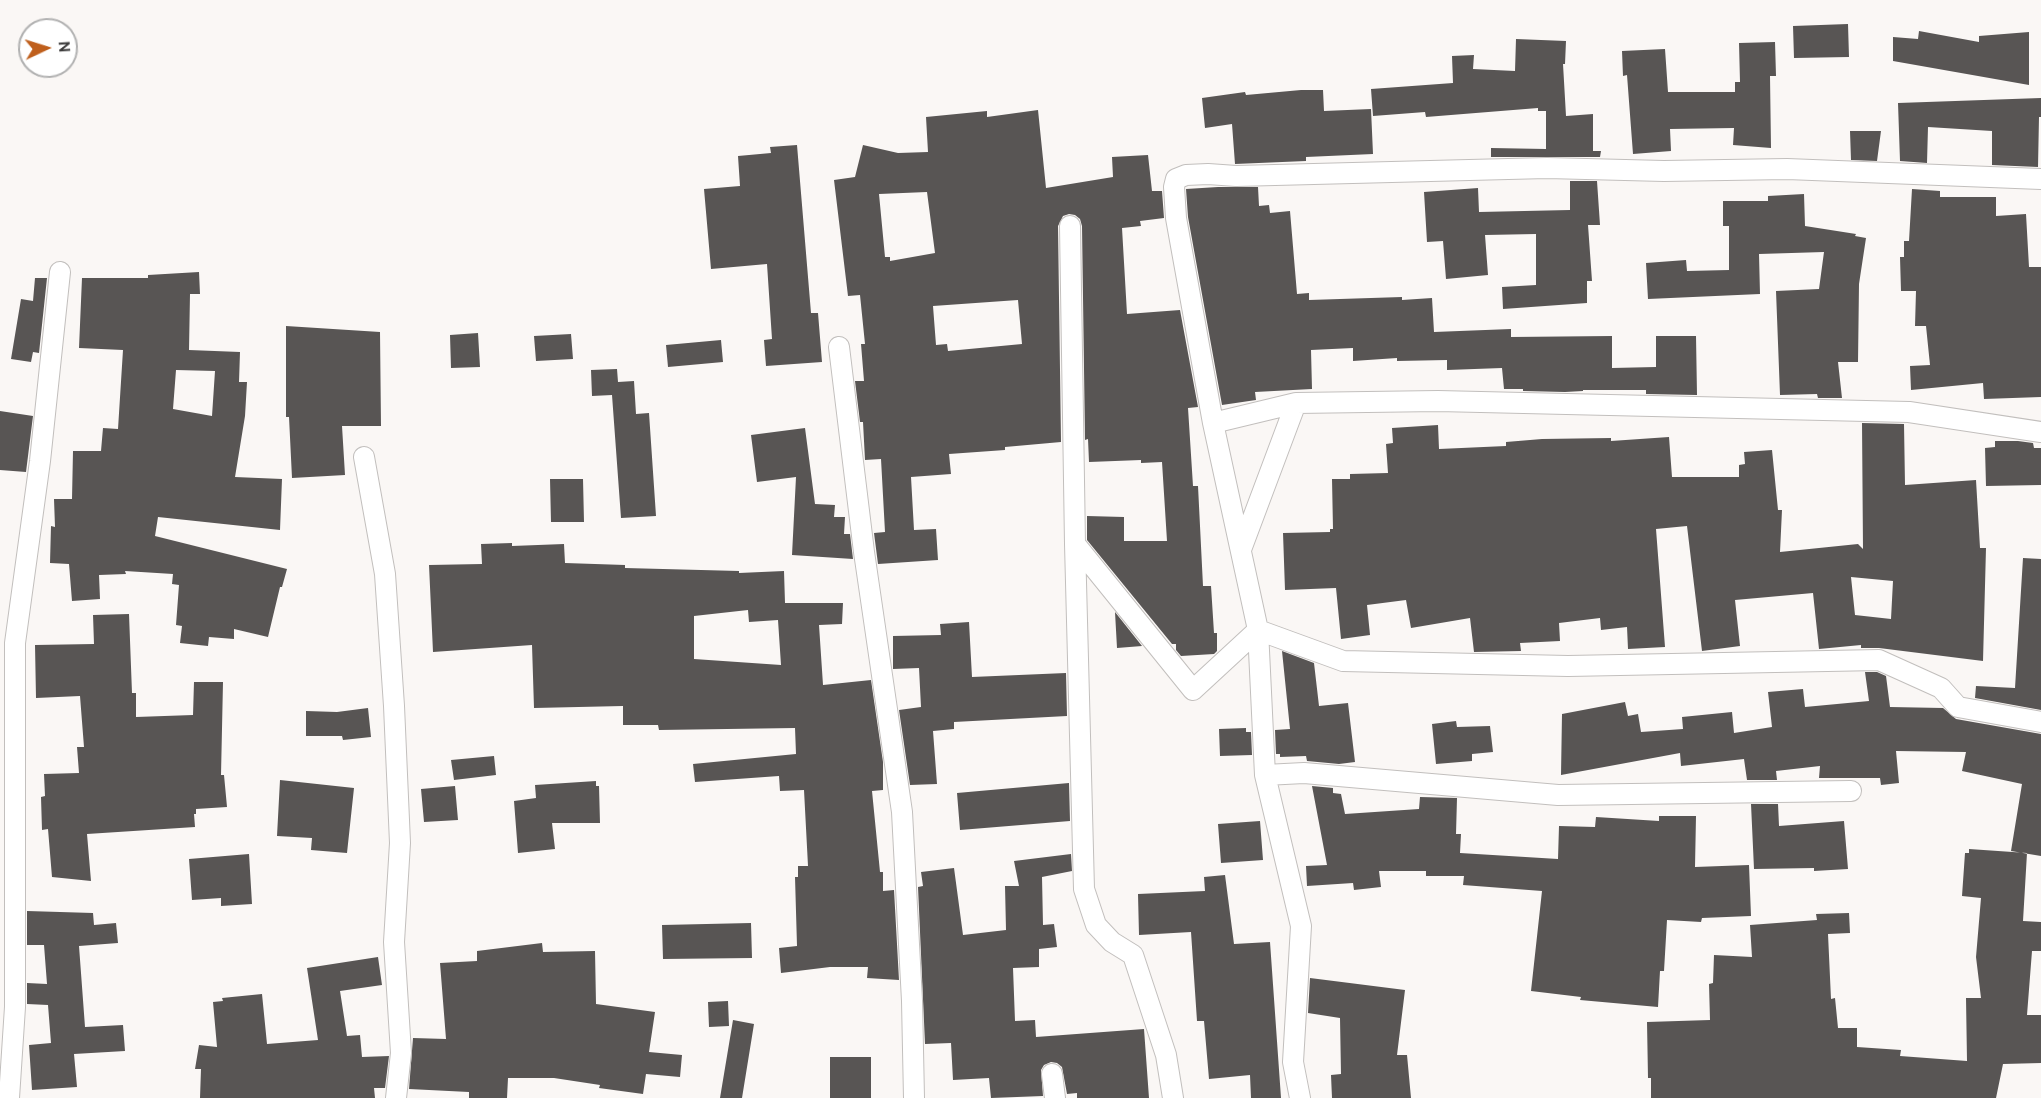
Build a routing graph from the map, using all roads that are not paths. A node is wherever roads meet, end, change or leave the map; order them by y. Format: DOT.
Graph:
graph roads {
  1 [pos="2041,179"];
  2 [pos="1070,226"];
  3 [pos="60,272"];
  4 [pos="839,347"];
  5 [pos="1296,403"];
  6 [pos="1213,423"];
  7 [pos="2041,432"];
  8 [pos="364,457"];
  9 [pos="1075,544"];
  10 [pos="1242,547"];
  11 [pos="1258,630"];
  12 [pos="2041,722"];
  13 [pos="1265,775"];
  14 [pos="1851,791"];
  15 [pos="1052,1074"];
  16 [pos="9,1098"];
  17 [pos="396,1098"];
  18 [pos="914,1098"];
  19 [pos="1055,1098"];
  20 [pos="1173,1098"];
  21 [pos="1300,1098"];
  1 -- 6 [label="street"];
  2 -- 9 [label="street"];
  3 -- 16 [label="street"];
  4 -- 18 [label="street"];
  5 -- 6 [label="street"];
  5 -- 7 [label="street"];
  5 -- 10 [label="street"];
  6 -- 10 [label="street"];
  8 -- 17 [label="street"];
  9 -- 11 [label="street"];
  9 -- 20 [label="street"];
  10 -- 11 [label="street"];
  11 -- 12 [label="street"];
  11 -- 13 [label="street"];
  13 -- 14 [label="street"];
  13 -- 21 [label="street"];
  15 -- 19 [label="street"];
}
